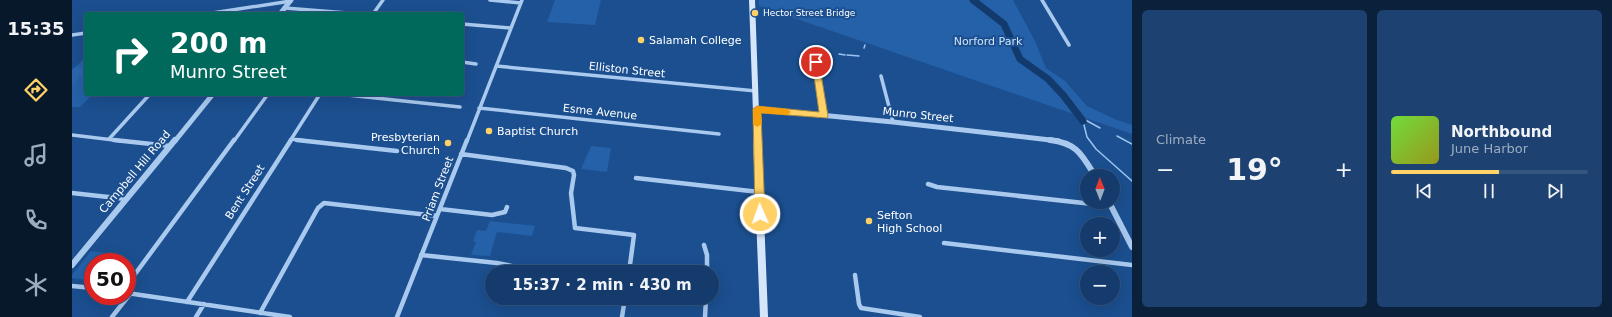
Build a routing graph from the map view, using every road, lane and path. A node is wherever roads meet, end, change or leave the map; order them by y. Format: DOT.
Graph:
graph roads {
  1 [pos="291,0"];
  2 [pos="383,0"];
  3 [pos="490,0"];
  4 [pos="752,0"];
  5 [pos="1042,0"];
  6 [pos="521,1"];
  7 [pos="285,8"];
  8 [pos="228,12"];
  9 [pos="282,12"];
  10 [pos="319,12"];
  11 [pos="374,12"];
  12 [pos="464,24"];
  13 [pos="511,28"];
  14 [pos="84,33"];
  15 [pos="72,35"];
  16 [pos="1069,45"];
  17 [pos="464,62"];
  18 [pos="816,62"];
  19 [pos="476,64"];
  20 [pos="496,66"];
  21 [pos="881,76"];
  22 [pos="756,91"];
  23 [pos="148,96"];
  24 [pos="211,96"];
  25 [pos="267,96"];
  26 [pos="319,96"];
  27 [pos="357,96"];
  28 [pos="460,107"];
  29 [pos="479,108"];
  30 [pos="757,109"];
  31 [pos="824,116"];
  32 [pos="893,122"];
  33 [pos="719,134"];
  34 [pos="72,135"];
  35 [pos="109,139"];
  36 [pos="291,139"];
  37 [pos="171,146"];
  38 [pos="397,151"];
  39 [pos="461,154"];
  40 [pos="1091,169"];
  41 [pos="636,178"];
  42 [pos="928,184"];
  43 [pos="760,192"];
  44 [pos="72,193"];
  45 [pos="127,199"];
  46 [pos="1080,201"];
  47 [pos="507,207"];
  48 [pos="440,209"];
  49 [pos="1113,209"];
  50 [pos="437,216"];
  51 [pos="944,244"];
  52 [pos="704,245"];
  53 [pos="1132,247"];
  54 [pos="421,255"];
  55 [pos="73,265"];
  56 [pos="513,265"];
  57 [pos="630,265"];
  58 [pos="707,265"];
  59 [pos="1132,265"];
  60 [pos="136,273"];
  61 [pos="855,275"];
  62 [pos="72,283"];
  63 [pos="72,286"];
  64 [pos="84,287"];
  65 [pos="136,294"];
  66 [pos="187,302"];
  67 [pos="204,304"];
  68 [pos="120,305"];
  69 [pos="624,305"];
  70 [pos="706,305"];
  71 [pos="260,313"];
  72 [pos="112,317"];
  73 [pos="196,317"];
  74 [pos="290,317"];
  75 [pos="398,317"];
  76 [pos="622,317"];
  77 [pos="706,317"];
  78 [pos="764,317"];
  79 [pos="920,317"];
  1 -- 7 [label="street"];
  1 -- 8 [label="street"];
  2 -- 11 [label="street"];
  3 -- 6 [label="street"];
  4 -- 22 [label="main road"];
  5 -- 16 [label="street"];
  6 -- 13 [label="street, Priam Street"];
  7 -- 9 [label="street"];
  7 -- 10 [label="street"];
  12 -- 13 [label="street"];
  13 -- 20 [label="street, Priam Street"];
  14 -- 15 [label="street"];
  17 -- 19 [label="street"];
  18 -- 31 [label="street"];
  20 -- 22 [label="street, Elliston Street"];
  20 -- 29 [label="street, Priam Street"];
  21 -- 32 [label="street"];
  22 -- 30 [label="main road"];
  23 -- 35 [label="street"];
  24 -- 37 [label="street, Campbell Hill Road"];
  25 -- 60 [label="street"];
  26 -- 36 [label="street, Bent Street"];
  27 -- 28 [label="street"];
  29 -- 33 [label="street, Esme Avenue"];
  29 -- 39 [label="street, Priam Street"];
  30 -- 31 [label="street, Munro Street"];
  30 -- 43 [label="main road"];
  31 -- 32 [label="street, Munro Street"];
  32 -- 40 [label="street, Munro Street"];
  34 -- 35 [label="street"];
  35 -- 37 [label="street"];
  36 -- 38 [label="street"];
  36 -- 66 [label="street, Bent Street"];
  37 -- 45 [label="street, Campbell Hill Road"];
  39 -- 48 [label="street, Priam Street"];
  39 -- 57 [label="street"];
  41 -- 43 [label="street"];
  42 -- 46 [label="street"];
  43 -- 78 [label="main road"];
  44 -- 45 [label="street"];
  45 -- 55 [label="street, Campbell Hill Road"];
  47 -- 48 [label="street"];
  48 -- 50 [label="street, Priam Street"];
  49 -- 53 [label="street"];
  50 -- 54 [label="street, Priam Street"];
  50 -- 71 [label="street"];
  51 -- 59 [label="street"];
  52 -- 58 [label="street"];
  54 -- 56 [label="street"];
  54 -- 75 [label="street, Priam Street"];
  61 -- 79 [label="street"];
  62 -- 64 [label="street"];
  63 -- 64 [label="street"];
  65 -- 66 [label="street"];
  66 -- 67 [label="street"];
  67 -- 71 [label="street"];
  67 -- 73 [label="street"];
  68 -- 72 [label="street"];
  69 -- 76 [label="street"];
  70 -- 77 [label="street"];
  71 -- 74 [label="street"];
}
